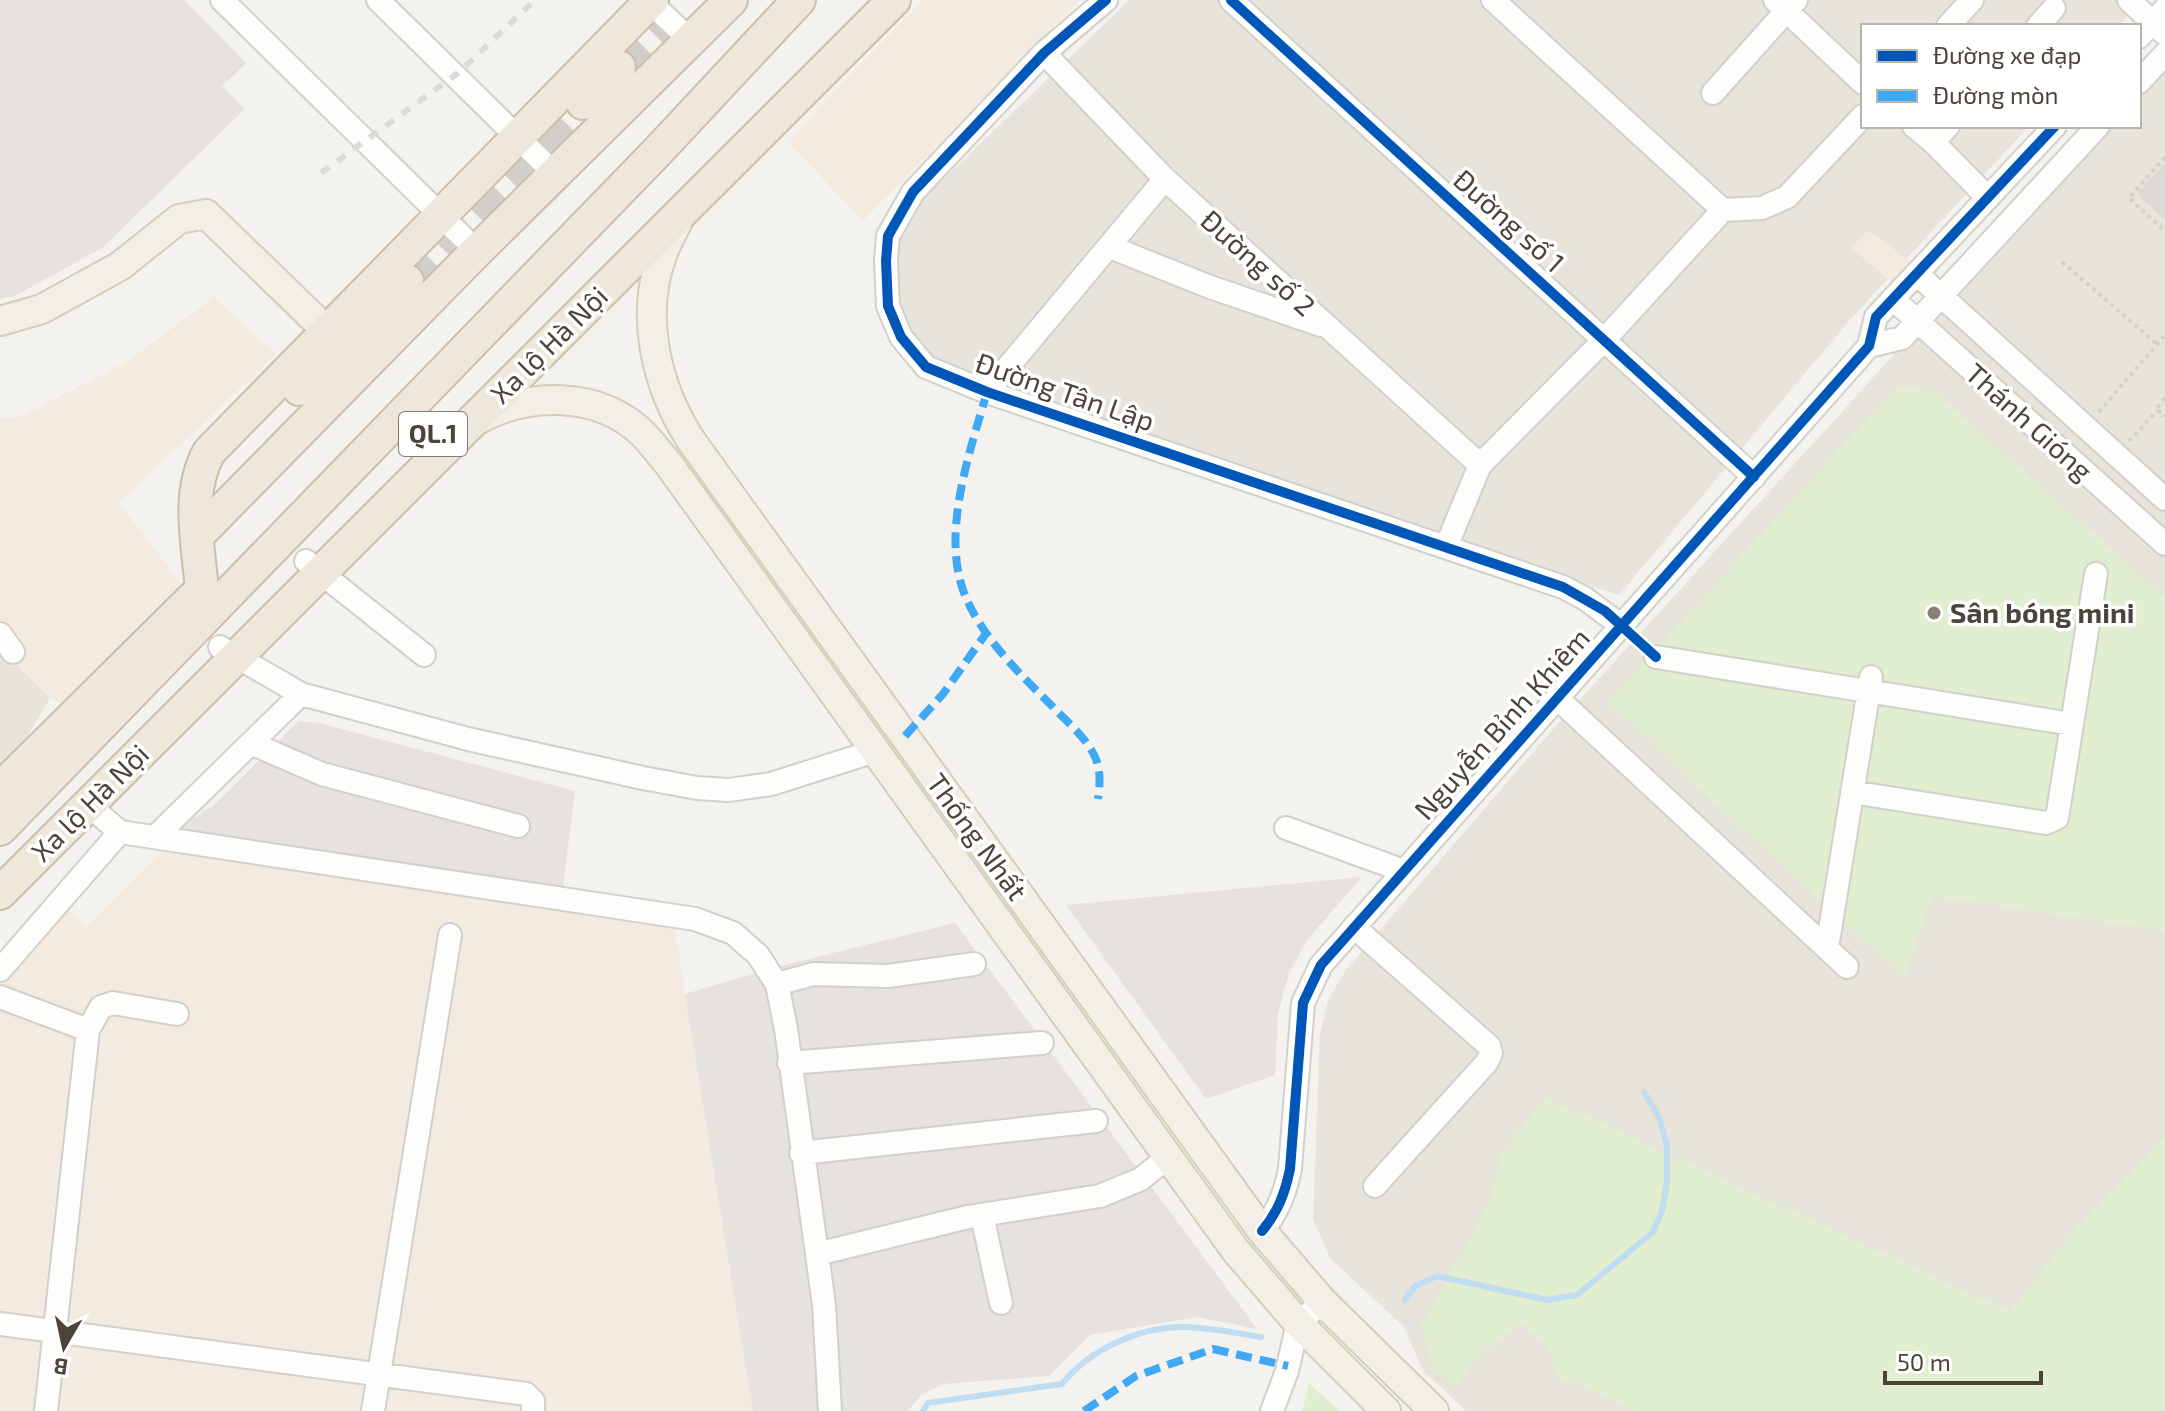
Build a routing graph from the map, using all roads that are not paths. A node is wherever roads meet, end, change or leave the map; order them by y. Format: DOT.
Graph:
graph roads {
  1 [pos="222,0"];
  2 [pos="378,0"];
  3 [pos="731,0"];
  4 [pos="799,0"];
  5 [pos="866,0"];
  6 [pos="894,0"];
  7 [pos="1106,0"];
  8 [pos="1231,0"];
  9 [pos="1493,0"];
  10 [pos="1972,0"];
  11 [pos="2129,0"];
  12 [pos="650,1"];
  13 [pos="1786,4"];
  14 [pos="2054,8"];
  15 [pos="1950,24"];
  16 [pos="2040,24"];
  17 [pos="2155,26"];
  18 [pos="690,40"];
  19 [pos="833,47"];
  20 [pos="1044,53"];
  21 [pos="2165,54"];
  22 [pos="619,67"];
  23 [pos="2141,80"];
  24 [pos="1861,81"];
  25 [pos="1713,93"];
  26 [pos="583,103"];
  27 [pos="1861,118"];
  28 [pos="1920,128"];
  29 [pos="2053,128"];
  30 [pos="2096,128"];
  31 [pos="1940,134"];
  32 [pos="518,137"];
  33 [pos="556,175"];
  34 [pos="1165,179"];
  35 [pos="1988,198"];
  36 [pos="684,209"];
  37 [pos="1723,210"];
  38 [pos="441,215"];
  39 [pos="1110,247"];
  40 [pos="477,251"];
  41 [pos="1917,274"];
  42 [pos="407,281"];
  43 [pos="1941,296"];
  44 [pos="1893,299"];
  45 [pos="576,304"];
  46 [pos="0,321"];
  47 [pos="1918,321"];
  48 [pos="1330,328"];
  49 [pos="326,330"];
  50 [pos="1604,340"];
  51 [pos="1869,346"];
  52 [pos="987,392"];
  53 [pos="464,429"];
  54 [pos="690,439"];
  55 [pos="667,462"];
  56 [pos="1480,465"];
  57 [pos="1754,477"];
  58 [pos="194,495"];
  59 [pos="2165,499"];
  60 [pos="198,535"];
  61 [pos="2165,544"];
  62 [pos="1446,547"];
  63 [pos="314,567"];
  64 [pos="2096,574"];
  65 [pos="209,598"];
  66 [pos="1622,626"];
  67 [pos="228,652"];
  68 [pos="424,655"];
  69 [pos="1656,657"];
  70 [pos="1870,684"];
  71 [pos="301,694"];
  72 [pos="1557,698"];
  73 [pos="2078,711"];
  74 [pos="253,744"];
  75 [pos="875,751"];
  76 [pos="0,789"];
  77 [pos="1852,792"];
  78 [pos="82,799"];
  79 [pos="518,826"];
  80 [pos="1286,828"];
  81 [pos="0,829"];
  82 [pos="120,832"];
  83 [pos="155,837"];
  84 [pos="0,868"];
  85 [pos="1404,871"];
  86 [pos="0,893"];
  87 [pos="1354,927"];
  88 [pos="450,935"];
  89 [pos="1827,948"];
  90 [pos="974,964"];
  91 [pos="1847,967"];
  92 [pos="0,970"];
  93 [pos="777,984"];
  94 [pos="0,997"];
  95 [pos="177,1014"];
  96 [pos="88,1030"];
  97 [pos="1042,1043"];
  98 [pos="789,1063"];
  99 [pos="1096,1121"];
  100 [pos="801,1153"];
  101 [pos="1168,1157"];
  102 [pos="1375,1186"];
  103 [pos="982,1215"];
  104 [pos="1262,1231"];
  105 [pos="1236,1251"];
  106 [pos="817,1254"];
  107 [pos="1323,1302"];
  108 [pos="1001,1303"];
  109 [pos="1298,1323"];
  110 [pos="0,1324"];
  111 [pos="53,1331"];
  112 [pos="379,1376"];
  113 [pos="46,1411"];
  114 [pos="373,1411"];
  115 [pos="533,1411"];
  116 [pos="830,1411"];
  117 [pos="1272,1411"];
  118 [pos="1386,1411"];
  119 [pos="1434,1411"];
  1 -- 38 [label="street"];
  2 -- 32 [label="street"];
  3 -- 18 [label="highway"];
  4 -- 65 [label="highway, Xa lộ Hà Nội / QL.1"];
  5 -- 19 [label="highway, Xa lộ Hà Nội / QL.1"];
  6 -- 19 [label="highway, Xa lộ Hà Nội / QL.1"];
  7 -- 20 [label="street, Đường Tân Lập"];
  8 -- 50 [label="street, Đường số 1"];
  9 -- 37 [label="street"];
  10 -- 15 [label="street"];
  11 -- 17 [label="street"];
  12 -- 18 [label="street"];
  12 -- 32 [label="highway"];
  13 -- 24 [label="street"];
  13 -- 25 [label="street"];
  14 -- 16 [label="street"];
  18 -- 33 [label="highway"];
  19 -- 36 [label="highway, Xa lộ Hà Nội / QL.1"];
  19 -- 45 [label="highway, Xa lộ Hà Nội / QL.1"];
  20 -- 34 [label="street, Đường số 2"];
  20 -- 52 [label="street, Đường Tân Lập"];
  21 -- 23 [label="street"];
  22 -- 26 [label="highway"];
  27 -- 37 [label="street"];
  28 -- 31 [label="street"];
  29 -- 35 [label="street, Nguyễn Bỉnh Khiêm"];
  30 -- 43 [label="street"];
  31 -- 35 [label="street"];
  32 -- 33 [label="street"];
  32 -- 38 [label="highway"];
  33 -- 40 [label="highway"];
  34 -- 39 [label="street"];
  34 -- 48 [label="street, Đường số 2"];
  35 -- 41 [label="street, Nguyễn Bỉnh Khiêm"];
  36 -- 45 [label="highway, Xa lộ Hà Nội / QL.1"];
  36 -- 54 [label="main road, Thống Nhất"];
  37 -- 50 [label="street"];
  38 -- 40 [label="street"];
  38 -- 49 [label="highway"];
  39 -- 48 [label="street"];
  39 -- 52 [label="street"];
  40 -- 60 [label="highway"];
  41 -- 43 [label="street, Thánh Gióng"];
  41 -- 44 [label="street, Nguyễn Bỉnh Khiêm"];
  42 -- 58 [label="highway"];
  43 -- 47 [label="street"];
  43 -- 59 [label="street, Thánh Gióng"];
  44 -- 47 [label="street, Thánh Gióng"];
  44 -- 51 [label="street, Nguyễn Bỉnh Khiêm"];
  45 -- 53 [label="highway, Xa lộ Hà Nội / QL.1"];
  45 -- 63 [label="highway, Xa lộ Hà Nội / QL.1"];
  46 -- 49 [label="main road"];
  47 -- 51 [label="street"];
  47 -- 61 [label="street, Thánh Gióng"];
  48 -- 56 [label="street, Đường số 2"];
  49 -- 58 [label="highway"];
  50 -- 56 [label="street"];
  50 -- 57 [label="street, Đường số 1"];
  51 -- 57 [label="street, Nguyễn Bỉnh Khiêm"];
  52 -- 62 [label="street, Đường Tân Lập"];
  53 -- 55 [label="main road, Thống Nhất"];
  53 -- 63 [label="highway, Xa lộ Hà Nội / QL.1"];
  54 -- 55 [label="main road"];
  54 -- 104 [label="main road, Thống Nhất"];
  55 -- 75 [label="main road, Thống Nhất"];
  56 -- 62 [label="street"];
  57 -- 66 [label="street, Nguyễn Bỉnh Khiêm"];
  58 -- 60 [label="highway"];
  60 -- 65 [label="highway"];
  62 -- 66 [label="street, Đường Tân Lập"];
  63 -- 67 [label="highway, Xa lộ Hà Nội / QL.1"];
  63 -- 68 [label="street"];
  64 -- 73 [label="street"];
  65 -- 76 [label="highway, Xa lộ Hà Nội / QL.1"];
  65 -- 81 [label="highway, Xa lộ Hà Nội / QL.1"];
  66 -- 72 [label="street, Nguyễn Bỉnh Khiêm"];
  67 -- 71 [label="street"];
  67 -- 78 [label="highway, Xa lộ Hà Nội / QL.1"];
  69 -- 70 [label="street"];
  70 -- 73 [label="street"];
  70 -- 77 [label="street"];
  71 -- 74 [label="street"];
  71 -- 75 [label="street"];
  72 -- 85 [label="street, Nguyễn Bỉnh Khiêm"];
  72 -- 89 [label="street"];
  73 -- 77 [label="street"];
  74 -- 79 [label="street"];
  74 -- 83 [label="street"];
  75 -- 101 [label="main road, Thống Nhất"];
  77 -- 89 [label="street"];
  78 -- 82 [label="street"];
  78 -- 84 [label="highway, Xa lộ Hà Nội / QL.1"];
  78 -- 86 [label="highway, Xa lộ Hà Nội / QL.1"];
  80 -- 85 [label="street"];
  82 -- 83 [label="street"];
  82 -- 92 [label="street"];
  83 -- 93 [label="street"];
  85 -- 87 [label="street, Nguyễn Bỉnh Khiêm"];
  87 -- 102 [label="street"];
  87 -- 104 [label="street, Nguyễn Bỉnh Khiêm"];
  88 -- 112 [label="street"];
  89 -- 91 [label="street"];
  90 -- 93 [label="street"];
  93 -- 98 [label="street"];
  94 -- 96 [label="street"];
  95 -- 96 [label="street"];
  96 -- 111 [label="street"];
  97 -- 98 [label="street"];
  98 -- 100 [label="street"];
  99 -- 100 [label="street"];
  100 -- 106 [label="street"];
  101 -- 103 [label="street"];
  101 -- 105 [label="main road, Thống Nhất"];
  103 -- 106 [label="street"];
  103 -- 108 [label="street"];
  104 -- 105 [label="main road"];
  104 -- 107 [label="main road, Thống Nhất"];
  105 -- 109 [label="main road, Thống Nhất"];
  106 -- 116 [label="street"];
  107 -- 109 [label="street"];
  107 -- 119 [label="main road, Thống Nhất"];
  109 -- 117 [label="street"];
  109 -- 118 [label="main road, Thống Nhất"];
  110 -- 111 [label="street"];
  111 -- 112 [label="street"];
  111 -- 113 [label="street"];
  112 -- 114 [label="street"];
  112 -- 115 [label="street"];
}
